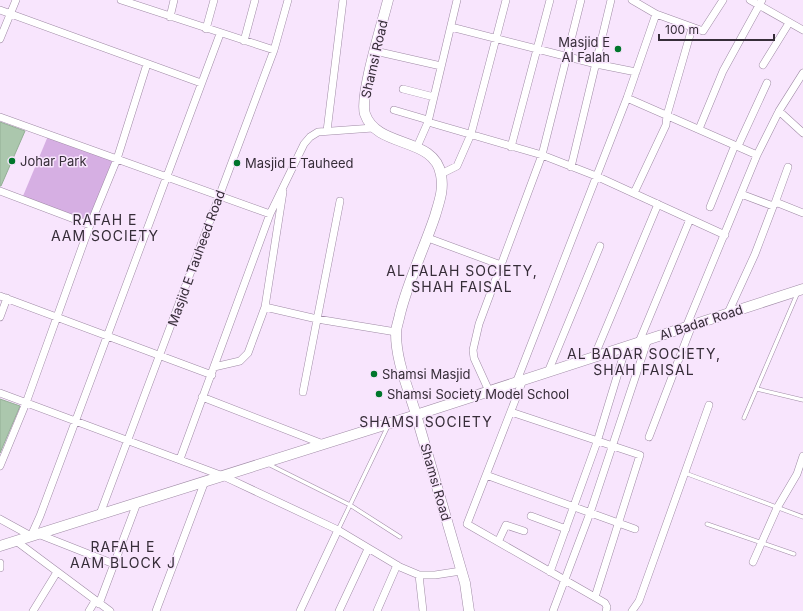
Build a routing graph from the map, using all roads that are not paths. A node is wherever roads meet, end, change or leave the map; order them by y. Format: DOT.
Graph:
graph roads {
  1 [pos="16,0"];
  2 [pos="121,0"];
  3 [pos="174,0"];
  4 [pos="214,0"];
  5 [pos="255,0"];
  6 [pos="288,0"];
  7 [pos="343,0"];
  8 [pos="388,0"];
  9 [pos="457,0"];
  10 [pos="506,0"];
  11 [pos="550,0"];
  12 [pos="581,0"];
  13 [pos="611,0"];
  14 [pos="632,0"];
  15 [pos="723,0"];
  16 [pos="750,0"];
  17 [pos="131,2"];
  18 [pos="760,3"];
  19 [pos="0,10"];
  20 [pos="10,14"];
  21 [pos="656,14"];
  22 [pos="170,17"];
  23 [pos="789,23"];
  24 [pos="451,27"];
  25 [pos="692,28"];
  26 [pos="206,29"];
  27 [pos="803,30"];
  28 [pos="220,34"];
  29 [pos="0,39"];
  30 [pos="496,40"];
  31 [pos="244,41"];
  32 [pos="274,50"];
  33 [pos="537,50"];
  34 [pos="375,51"];
  35 [pos="567,57"];
  36 [pos="147,64"];
  37 [pos="596,64"];
  38 [pos="763,65"];
  39 [pos="441,66"];
  40 [pos="636,72"];
  41 [pos="803,73"];
  42 [pos="201,83"];
  43 [pos="767,83"];
  44 [pos="403,89"];
  45 [pos="434,97"];
  46 [pos="627,98"];
  47 [pos="394,110"];
  48 [pos="779,111"];
  49 [pos="666,115"];
  50 [pos="0,117"];
  51 [pos="428,121"];
  52 [pos="373,128"];
  53 [pos="700,129"];
  54 [pos="327,132"];
  55 [pos="803,133"];
  56 [pos="471,134"];
  57 [pos="736,146"];
  58 [pos="417,147"];
  59 [pos="511,147"];
  60 [pos="542,155"];
  61 [pos="757,155"];
  62 [pos="117,159"];
  63 [pos="571,167"];
  64 [pos="788,167"];
  65 [pos="441,174"];
  66 [pos="596,176"];
  67 [pos="166,177"];
  68 [pos="285,184"];
  69 [pos="0,191"];
  70 [pos="634,193"];
  71 [pos="741,194"];
  72 [pos="218,195"];
  73 [pos="340,201"];
  74 [pos="658,204"];
  75 [pos="774,204"];
  76 [pos="710,207"];
  77 [pos="803,213"];
  78 [pos="270,214"];
  79 [pos="690,219"];
  80 [pos="90,225"];
  81 [pos="725,235"];
  82 [pos="428,238"];
  83 [pos="600,246"];
  84 [pos="501,265"];
  85 [pos="801,289"];
  86 [pos="4,297"];
  87 [pos="265,307"];
  88 [pos="728,313"];
  89 [pos="0,317"];
  90 [pos="56,317"];
  91 [pos="317,318"];
  92 [pos="689,326"];
  93 [pos="396,332"];
  94 [pos="107,336"];
  95 [pos="644,341"];
  96 [pos="626,347"];
  97 [pos="159,356"];
  98 [pos="594,357"];
  99 [pos="214,367"];
  100 [pos="548,372"];
  101 [pos="212,375"];
  102 [pos="519,381"];
  103 [pos="757,389"];
  104 [pos="489,391"];
  105 [pos="303,392"];
  106 [pos="0,393"];
  107 [pos="202,397"];
  108 [pos="803,400"];
  109 [pos="26,403"];
  110 [pos="709,405"];
  111 [pos="511,412"];
  112 [pos="416,415"];
  113 [pos="744,418"];
  114 [pos="76,420"];
  115 [pos="389,424"];
  116 [pos="649,437"];
  117 [pos="128,440"];
  118 [pos="597,442"];
  119 [pos="323,444"];
  120 [pos="613,447"];
  121 [pos="803,456"];
  122 [pos="180,459"];
  123 [pos="265,463"];
  124 [pos="0,466"];
  125 [pos="684,473"];
  126 [pos="486,475"];
  127 [pos="223,476"];
  128 [pos="205,481"];
  129 [pos="137,503"];
  130 [pos="350,505"];
  131 [pos="574,507"];
  132 [pos="777,508"];
  133 [pos="590,513"];
  134 [pos="100,514"];
  135 [pos="531,516"];
  136 [pos="803,517"];
  137 [pos="0,519"];
  138 [pos="619,524"];
  139 [pos="707,524"];
  140 [pos="566,529"];
  141 [pos="635,529"];
  142 [pos="338,530"];
  143 [pos="524,531"];
  144 [pos="34,535"];
  145 [pos="400,537"];
  146 [pos="16,541"];
  147 [pos="498,542"];
  148 [pos="762,544"];
  149 [pos="0,546"];
  150 [pos="368,549"];
  151 [pos="794,554"];
  152 [pos="753,562"];
  153 [pos="0,563"];
  154 [pos="114,564"];
  155 [pos="397,566"];
  156 [pos="0,568"];
  157 [pos="461,571"];
  158 [pos="57,572"];
  159 [pos="550,572"];
  160 [pos="419,575"];
  161 [pos="564,580"];
  162 [pos="595,597"];
  163 [pos="97,602"];
  164 [pos="33,611"];
  165 [pos="89,611"];
  166 [pos="110,611"];
  167 [pos="156,611"];
  168 [pos="300,611"];
  169 [pos="339,611"];
  170 [pos="377,611"];
  171 [pos="423,611"];
  172 [pos="469,611"];
  173 [pos="553,611"];
  174 [pos="606,611"];
  175 [pos="632,611"];
  1 -- 20 [label="street"];
  2 -- 17 [label="street"];
  3 -- 22 [label="street"];
  4 -- 26 [label="street"];
  5 -- 31 [label="street"];
  6 -- 32 [label="street, Masjid E Tauheed Road"];
  7 -- 54 [label="street"];
  8 -- 34 [label="street, Shamsi Road"];
  9 -- 24 [label="street"];
  10 -- 30 [label="street"];
  11 -- 33 [label="street"];
  12 -- 35 [label="street"];
  13 -- 37 [label="street"];
  14 -- 21 [label="street"];
  15 -- 25 [label="street"];
  16 -- 18 [label="street"];
  17 -- 22 [label="street"];
  18 -- 23 [label="street"];
  18 -- 53 [label="street"];
  19 -- 20 [label="street"];
  20 -- 29 [label="street"];
  20 -- 36 [label="street"];
  21 -- 25 [label="street"];
  21 -- 40 [label="street"];
  22 -- 26 [label="street"];
  23 -- 27 [label="street"];
  23 -- 38 [label="street"];
  24 -- 30 [label="street"];
  24 -- 39 [label="street"];
  25 -- 49 [label="street"];
  26 -- 28 [label="street"];
  28 -- 31 [label="street"];
  28 -- 42 [label="street"];
  30 -- 33 [label="street"];
  30 -- 56 [label="street"];
  31 -- 32 [label="street"];
  32 -- 72 [label="street, Masjid E Tauheed Road"];
  33 -- 35 [label="street"];
  33 -- 59 [label="street"];
  34 -- 39 [label="street"];
  34 -- 52 [label="street, Shamsi Road"];
  35 -- 37 [label="street"];
  35 -- 60 [label="street"];
  36 -- 42 [label="street"];
  36 -- 62 [label="street"];
  37 -- 40 [label="street"];
  37 -- 63 [label="street"];
  39 -- 45 [label="street"];
  40 -- 46 [label="street"];
  41 -- 48 [label="street"];
  42 -- 67 [label="street"];
  43 -- 57 [label="street"];
  44 -- 45 [label="street"];
  45 -- 51 [label="street"];
  46 -- 49 [label="street"];
  46 -- 66 [label="street"];
  47 -- 51 [label="street"];
  48 -- 55 [label="street"];
  48 -- 61 [label="street"];
  49 -- 53 [label="street"];
  49 -- 70 [label="street"];
  50 -- 62 [label="street"];
  51 -- 56 [label="street"];
  51 -- 58 [label="street"];
  52 -- 54 [label="street"];
  52 -- 58 [label="street, Shamsi Road"];
  53 -- 57 [label="street"];
  54 -- 68 [label="street"];
  56 -- 59 [label="street"];
  56 -- 65 [label="street"];
  57 -- 61 [label="street"];
  57 -- 76 [label="street"];
  58 -- 65 [label="street, Shamsi Road"];
  59 -- 60 [label="street"];
  60 -- 63 [label="street"];
  60 -- 84 [label="street"];
  61 -- 71 [label="street"];
  62 -- 67 [label="street"];
  62 -- 80 [label="street"];
  63 -- 66 [label="street"];
  64 -- 75 [label="street"];
  65 -- 82 [label="street, Shamsi Road"];
  66 -- 70 [label="street"];
  66 -- 102 [label="street"];
  67 -- 72 [label="street"];
  67 -- 94 [label="street"];
  68 -- 78 [label="street"];
  68 -- 87 [label="street"];
  69 -- 80 [label="street"];
  70 -- 74 [label="street"];
  71 -- 75 [label="street"];
  71 -- 81 [label="street"];
  72 -- 78 [label="street"];
  72 -- 97 [label="street, Masjid E Tauheed Road"];
  73 -- 91 [label="street"];
  74 -- 79 [label="street"];
  74 -- 98 [label="street"];
  75 -- 77 [label="street"];
  75 -- 88 [label="street"];
  78 -- 99 [label="street"];
  79 -- 81 [label="street"];
  79 -- 95 [label="street"];
  80 -- 90 [label="street"];
  81 -- 92 [label="street"];
  82 -- 84 [label="street"];
  82 -- 93 [label="street, Shamsi Road"];
  83 -- 100 [label="street"];
  84 -- 104 [label="street"];
  85 -- 88 [label="street, Al Badar Road"];
  85 -- 103 [label="lane"];
  86 -- 89 [label="street"];
  86 -- 90 [label="street"];
  87 -- 91 [label="street"];
  87 -- 99 [label="street"];
  88 -- 92 [label="street, Al Badar Road"];
  90 -- 94 [label="street"];
  90 -- 109 [label="street"];
  91 -- 93 [label="street"];
  91 -- 105 [label="street"];
  92 -- 95 [label="street, Al Badar Road"];
  92 -- 116 [label="street"];
  93 -- 112 [label="street, Shamsi Road"];
  94 -- 97 [label="street"];
  94 -- 114 [label="street"];
  95 -- 96 [label="street, Al Badar Road"];
  95 -- 120 [label="street"];
  96 -- 98 [label="street, Al Badar Road"];
  96 -- 118 [label="street"];
  97 -- 101 [label="street"];
  97 -- 117 [label="street, Masjid E Tauheed Road"];
  98 -- 100 [label="street, Al Badar Road"];
  99 -- 101 [label="street"];
  100 -- 102 [label="street, Al Badar Road"];
  101 -- 107 [label="street"];
  102 -- 104 [label="street, Al Badar Road"];
  102 -- 111 [label="street"];
  103 -- 108 [label="lane"];
  103 -- 113 [label="lane"];
  104 -- 112 [label="street, Al Badar Road"];
  106 -- 109 [label="street"];
  107 -- 119 [label="street"];
  107 -- 122 [label="street"];
  109 -- 114 [label="street"];
  109 -- 124 [label="street"];
  110 -- 125 [label="street"];
  111 -- 118 [label="street"];
  111 -- 126 [label="street"];
  112 -- 115 [label="street, Al Badar Road"];
  112 -- 157 [label="street, Shamsi Road"];
  114 -- 117 [label="street"];
  114 -- 144 [label="street"];
  115 -- 119 [label="street, Al Badar Road"];
  115 -- 130 [label="lane"];
  117 -- 122 [label="street"];
  117 -- 134 [label="street, Masjid E Tauheed Road"];
  118 -- 120 [label="street"];
  118 -- 131 [label="street"];
  119 -- 123 [label="street, Al Badar Road"];
  120 -- 133 [label="street"];
  120 -- 138 [label="street"];
  121 -- 132 [label="street"];
  122 -- 127 [label="street"];
  123 -- 127 [label="street, Al Badar Road"];
  123 -- 130 [label="lane"];
  125 -- 132 [label="lane"];
  125 -- 175 [label="street"];
  126 -- 131 [label="street"];
  126 -- 147 [label="street"];
  127 -- 128 [label="street, Al Badar Road"];
  127 -- 142 [label="street"];
  128 -- 129 [label="street, Al Badar Road"];
  128 -- 167 [label="street"];
  129 -- 134 [label="street, Al Badar Road"];
  129 -- 154 [label="street"];
  130 -- 142 [label="lane"];
  130 -- 145 [label="lane"];
  131 -- 133 [label="street"];
  131 -- 140 [label="street"];
  132 -- 136 [label="lane"];
  132 -- 148 [label="street"];
  133 -- 138 [label="street"];
  133 -- 161 [label="street"];
  134 -- 144 [label="street, Al Badar Road"];
  135 -- 140 [label="street"];
  137 -- 144 [label="street"];
  138 -- 141 [label="street"];
  138 -- 162 [label="street"];
  139 -- 148 [label="lane"];
  140 -- 159 [label="street"];
  142 -- 150 [label="street"];
  142 -- 168 [label="street"];
  143 -- 147 [label="street"];
  144 -- 146 [label="street, Al Badar Road"];
  144 -- 154 [label="street"];
  146 -- 149 [label="street, Al Badar Road"];
  146 -- 158 [label="street"];
  147 -- 159 [label="street"];
  148 -- 151 [label="lane"];
  148 -- 152 [label="street"];
  150 -- 155 [label="street"];
  150 -- 169 [label="street"];
  153 -- 156 [label="street"];
  154 -- 163 [label="street"];
  155 -- 160 [label="street"];
  155 -- 170 [label="street"];
  157 -- 160 [label="street"];
  157 -- 172 [label="street, Shamsi Road"];
  158 -- 163 [label="street"];
  158 -- 164 [label="street"];
  159 -- 161 [label="street"];
  160 -- 171 [label="street"];
  161 -- 162 [label="street"];
  161 -- 173 [label="street"];
  162 -- 174 [label="street"];
  163 -- 165 [label="street"];
  163 -- 166 [label="street"];
}
